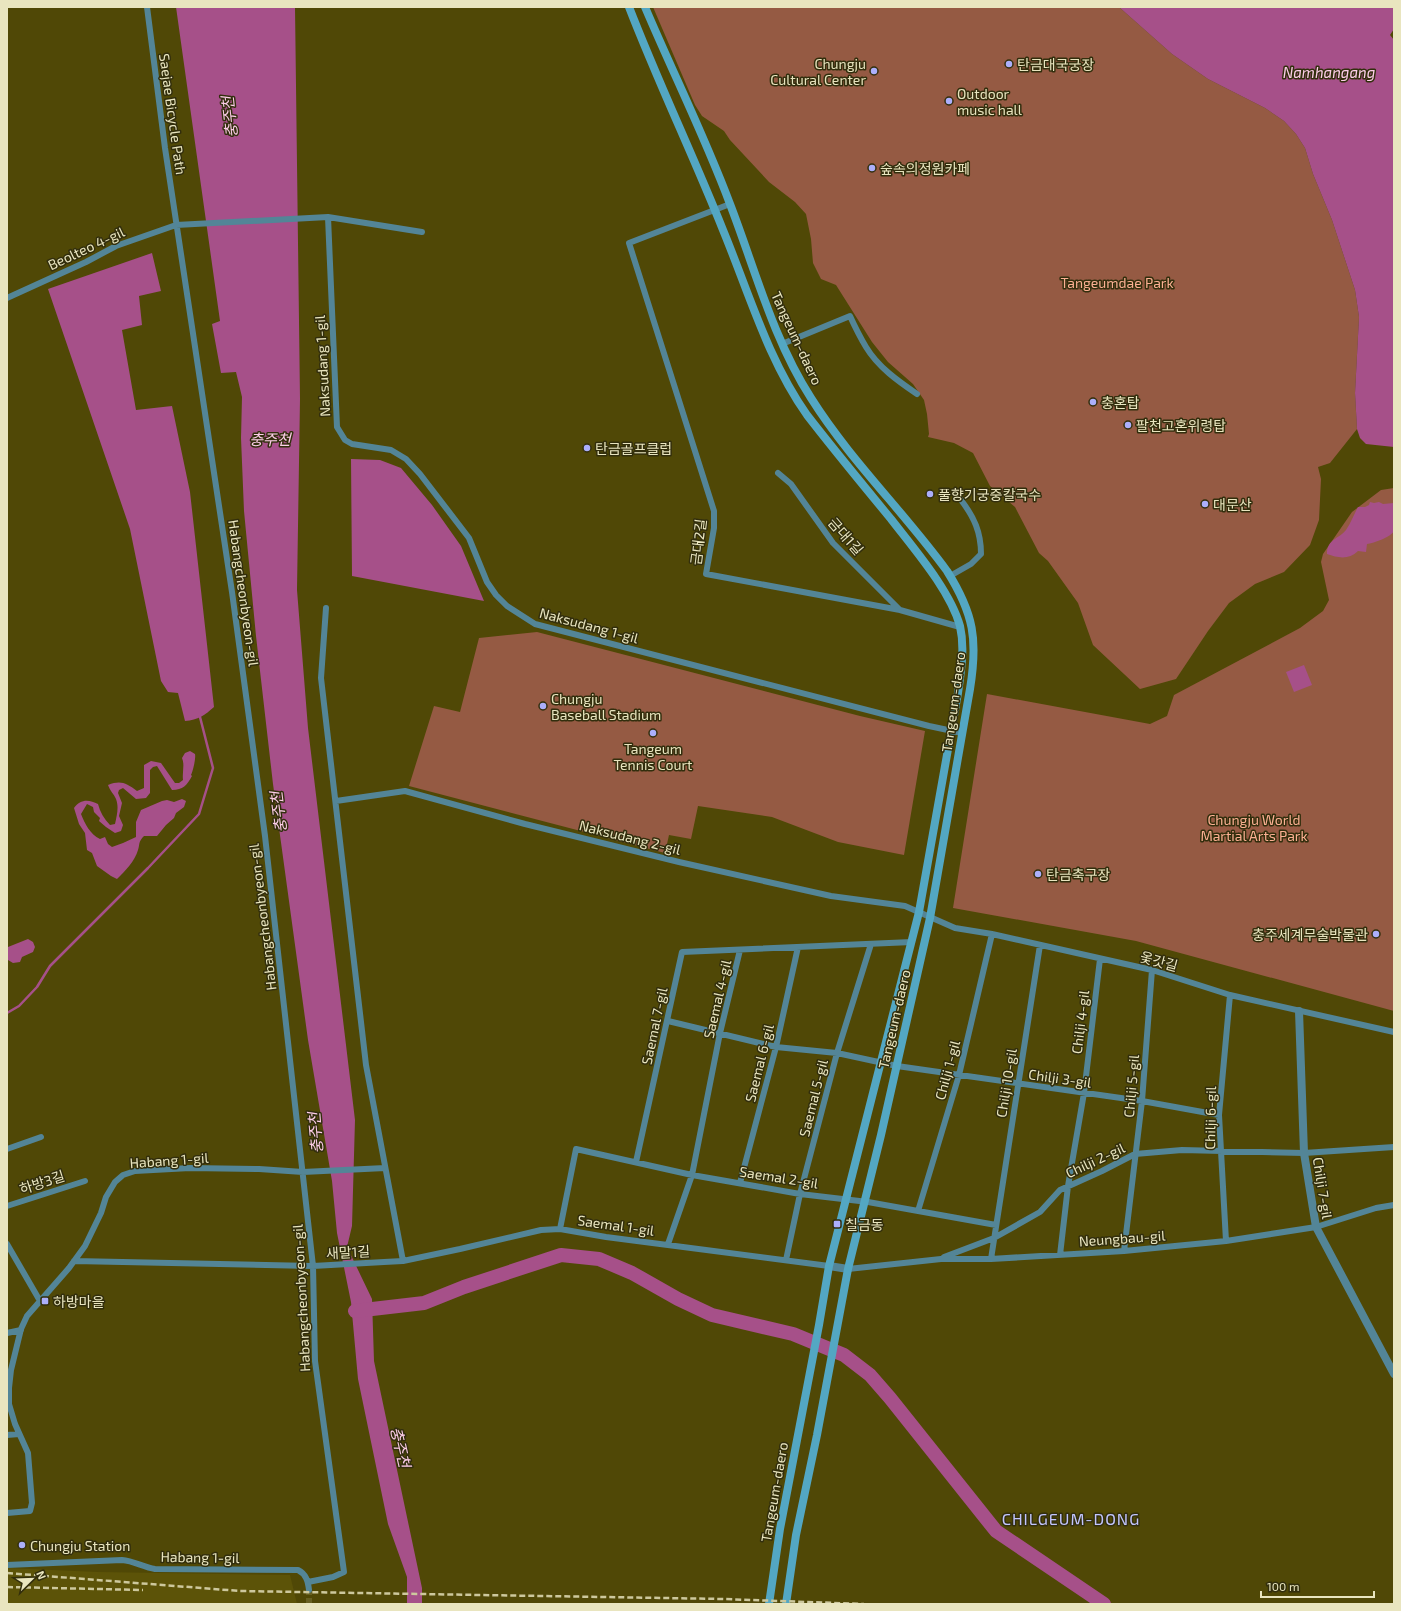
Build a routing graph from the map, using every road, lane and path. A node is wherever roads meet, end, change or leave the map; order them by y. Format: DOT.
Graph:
graph roads {
  1 [pos="147,7"];
  2 [pos="629,7"];
  3 [pos="645,7"];
  4 [pos="730,204"];
  5 [pos="715,210"];
  6 [pos="328,217"];
  7 [pos="176,225"];
  8 [pos="422,232"];
  9 [pos="7,298"];
  10 [pos="782,344"];
  11 [pos="917,394"];
  12 [pos="778,473"];
  13 [pos="961,500"];
  14 [pos="950,576"];
  15 [pos="326,608"];
  16 [pos="900,610"];
  17 [pos="960,627"];
  18 [pos="951,730"];
  19 [pos="962,733"];
  20 [pos="336,801"];
  21 [pos="919,912"];
  22 [pos="930,918"];
  23 [pos="992,934"];
  24 [pos="912,942"];
  25 [pos="871,944"];
  26 [pos="1040,945"];
  27 [pos="798,947"];
  28 [pos="740,950"];
  29 [pos="1100,959"];
  30 [pos="1152,970"];
  31 [pos="1230,995"];
  32 [pos="1299,1011"];
  33 [pos="668,1021"];
  34 [pos="1394,1032"];
  35 [pos="720,1033"];
  36 [pos="776,1046"];
  37 [pos="837,1053"];
  38 [pos="881,1063"];
  39 [pos="897,1066"];
  40 [pos="959,1075"];
  41 [pos="1018,1084"];
  42 [pos="1084,1093"];
  43 [pos="1142,1101"];
  44 [pos="1219,1115"];
  45 [pos="41,1137"];
  46 [pos="1394,1147"];
  47 [pos="7,1149"];
  48 [pos="1220,1150"];
  49 [pos="1304,1153"];
  50 [pos="1135,1154"];
  51 [pos="636,1162"];
  52 [pos="385,1168"];
  53 [pos="303,1172"];
  54 [pos="692,1175"];
  55 [pos="85,1181"];
  56 [pos="740,1183"];
  57 [pos="1068,1186"];
  58 [pos="800,1194"];
  59 [pos="845,1199"];
  60 [pos="864,1202"];
  61 [pos="1394,1205"];
  62 [pos="7,1206"];
  63 [pos="918,1210"];
  64 [pos="996,1226"];
  65 [pos="1316,1227"];
  66 [pos="560,1229"];
  67 [pos="994,1238"];
  68 [pos="1226,1241"];
  69 [pos="7,1244"];
  70 [pos="668,1244"];
  71 [pos="1124,1251"];
  72 [pos="1060,1255"];
  73 [pos="941,1259"];
  74 [pos="990,1259"];
  75 [pos="403,1260"];
  76 [pos="786,1260"];
  77 [pos="74,1261"];
  78 [pos="384,1262"];
  79 [pos="313,1266"];
  80 [pos="829,1266"];
  81 [pos="848,1268"];
  82 [pos="40,1301"];
  83 [pos="21,1330"];
  84 [pos="7,1333"];
  85 [pos="1394,1374"];
  86 [pos="19,1434"];
  87 [pos="7,1435"];
  88 [pos="7,1513"];
  89 [pos="7,1565"];
  90 [pos="308,1582"];
  91 [pos="310,1590"];
  92 [pos="769,1604"];
  93 [pos="786,1604"];
  1 -- 7 [label="street, Saejae Bicycle Path"];
  2 -- 5 [label="main road, Tangeum-daero"];
  3 -- 4 [label="main road, Tangeum-daero"];
  4 -- 5 [label="street"];
  4 -- 10 [label="main road, Tangeum-daero"];
  5 -- 16 [label="street, 금대2길"];
  5 -- 17 [label="main road, Tangeum-daero"];
  6 -- 7 [label="street, Beolteo 4-gil"];
  6 -- 8 [label="street, Beolteo 4-gil"];
  6 -- 18 [label="street, Naksudang 1-gil"];
  7 -- 9 [label="street, Beolteo 4-gil"];
  7 -- 53 [label="street, Habangcheonbyeon-gil"];
  10 -- 11 [label="street"];
  10 -- 14 [label="main road, Tangeum-daero"];
  12 -- 16 [label="street, 금대1길"];
  13 -- 14 [label="street"];
  14 -- 19 [label="main road, Tangeum-daero"];
  15 -- 20 [label="street"];
  16 -- 17 [label="street, 금대2길"];
  17 -- 18 [label="main road, Tangeum-daero"];
  18 -- 19 [label="street, Naksudang 1-gil"];
  18 -- 21 [label="main road, Tangeum-daero"];
  19 -- 22 [label="main road, Tangeum-daero"];
  20 -- 21 [label="street, Naksudang 2-gil"];
  20 -- 52 [label="street"];
  21 -- 22 [label="street, 옻갓길"];
  21 -- 24 [label="main road, Tangeum-daero"];
  22 -- 23 [label="street, 옻갓길"];
  22 -- 39 [label="main road, Tangeum-daero"];
  23 -- 26 [label="street, 옻갓길"];
  23 -- 40 [label="street, Chilji 1-gil"];
  24 -- 25 [label="street, Saemal 4-gil"];
  24 -- 38 [label="main road, Tangeum-daero"];
  25 -- 27 [label="street, Saemal 4-gil"];
  25 -- 37 [label="street, Saemal 5-gil"];
  26 -- 29 [label="street, 옻갓길"];
  26 -- 41 [label="street, Chilji 10-gil"];
  27 -- 28 [label="street, Saemal 4-gil"];
  27 -- 36 [label="street, Saemal 6-gil"];
  28 -- 33 [label="street, Saemal 7-gil"];
  28 -- 35 [label="street, Saemal 4-gil"];
  29 -- 30 [label="street, 옻갓길"];
  29 -- 42 [label="street, Chilji 4-gil"];
  30 -- 31 [label="street, 옻갓길"];
  30 -- 43 [label="street, Chilji 5-gil"];
  31 -- 32 [label="street, 옻갓길"];
  31 -- 44 [label="street, Chilji 6-gil"];
  32 -- 34 [label="street, 옻갓길"];
  32 -- 49 [label="street, Chilji 7-gil"];
  33 -- 35 [label="street, Chilji 3-gil"];
  33 -- 51 [label="street, Saemal 7-gil"];
  35 -- 36 [label="street, Chilji 3-gil"];
  35 -- 54 [label="street, Saemal 4-gil"];
  36 -- 37 [label="street, Chilji 3-gil"];
  36 -- 56 [label="street, Saemal 6-gil"];
  37 -- 38 [label="street, Chilji 3-gil"];
  37 -- 58 [label="street, Saemal 5-gil"];
  38 -- 39 [label="street, Chilji 3-gil"];
  38 -- 59 [label="main road, Tangeum-daero"];
  39 -- 40 [label="street, Chilji 3-gil"];
  39 -- 60 [label="main road, Tangeum-daero"];
  40 -- 41 [label="street, Chilji 3-gil"];
  40 -- 63 [label="street, Chilji 1-gil"];
  41 -- 42 [label="street, Chilji 3-gil"];
  41 -- 64 [label="street, Chilji 10-gil"];
  42 -- 43 [label="street, Chilji 3-gil"];
  42 -- 57 [label="street, Chilji 4-gil"];
  43 -- 44 [label="street, Chilji 3-gil"];
  43 -- 50 [label="street, Chilji 5-gil"];
  44 -- 48 [label="street, Chilji 6-gil"];
  45 -- 47 [label="street"];
  46 -- 49 [label="street, Chilji 2-gil"];
  48 -- 49 [label="street, Chilji 2-gil"];
  48 -- 50 [label="street, Chilji 2-gil"];
  48 -- 68 [label="street, Chilji 6-gil"];
  49 -- 65 [label="street, Chilji 7-gil"];
  50 -- 57 [label="street, Chilji 2-gil"];
  50 -- 71 [label="street, Chilji 5-gil"];
  51 -- 54 [label="street, Saemal 2-gil"];
  51 -- 66 [label="street, Saemal 2-gil"];
  52 -- 53 [label="street, Habang 1-gil"];
  52 -- 75 [label="street"];
  53 -- 77 [label="street, Habang 1-gil"];
  53 -- 79 [label="street, Habangcheonbyeon-gil"];
  54 -- 56 [label="street, Saemal 2-gil"];
  54 -- 70 [label="street, Saemal 4-gil"];
  55 -- 62 [label="street, 하방3길"];
  56 -- 58 [label="street, Saemal 2-gil"];
  57 -- 67 [label="street, Chilji 2-gil"];
  57 -- 72 [label="street, Chilji 4-gil"];
  58 -- 59 [label="street, Saemal 2-gil"];
  58 -- 76 [label="street, Saemal 5-gil"];
  59 -- 60 [label="street, Saemal 2-gil"];
  59 -- 80 [label="main road, Tangeum-daero"];
  60 -- 63 [label="street"];
  60 -- 81 [label="main road, Tangeum-daero"];
  61 -- 65 [label="street, Neungbau-gil"];
  63 -- 64 [label="street"];
  64 -- 67 [label="street"];
  65 -- 68 [label="street, Neungbau-gil"];
  65 -- 85 [label="street, Chilji 7-gil"];
  66 -- 70 [label="street, Saemal 1-gil"];
  66 -- 75 [label="street, Saemal 1-gil"];
  67 -- 73 [label="street, Chilji 2-gil"];
  67 -- 74 [label="street"];
  68 -- 71 [label="street, Neungbau-gil"];
  69 -- 82 [label="street"];
  70 -- 76 [label="street, Saemal 1-gil"];
  71 -- 72 [label="street, Neungbau-gil"];
  72 -- 74 [label="street, Neungbau-gil"];
  73 -- 74 [label="street, Neungbau-gil"];
  73 -- 81 [label="street, Neungbau-gil"];
  75 -- 78 [label="street, Saemal 1-gil"];
  76 -- 80 [label="street, Saemal 1-gil"];
  77 -- 79 [label="street, 새말1길"];
  77 -- 82 [label="street, Habang 1-gil"];
  78 -- 79 [label="street, 새말1길"];
  79 -- 90 [label="street, Habangcheonbyeon-gil"];
  80 -- 81 [label="street"];
  80 -- 92 [label="main road, Tangeum-daero"];
  81 -- 93 [label="main road, Tangeum-daero"];
  82 -- 83 [label="street, Habang 1-gil"];
  83 -- 84 [label="street"];
  83 -- 86 [label="street, Habang 1-gil"];
  86 -- 87 [label="street"];
  86 -- 88 [label="street, Habang 1-gil"];
  89 -- 90 [label="street, Habang 1-gil"];
  90 -- 91 [label="street"];
}
